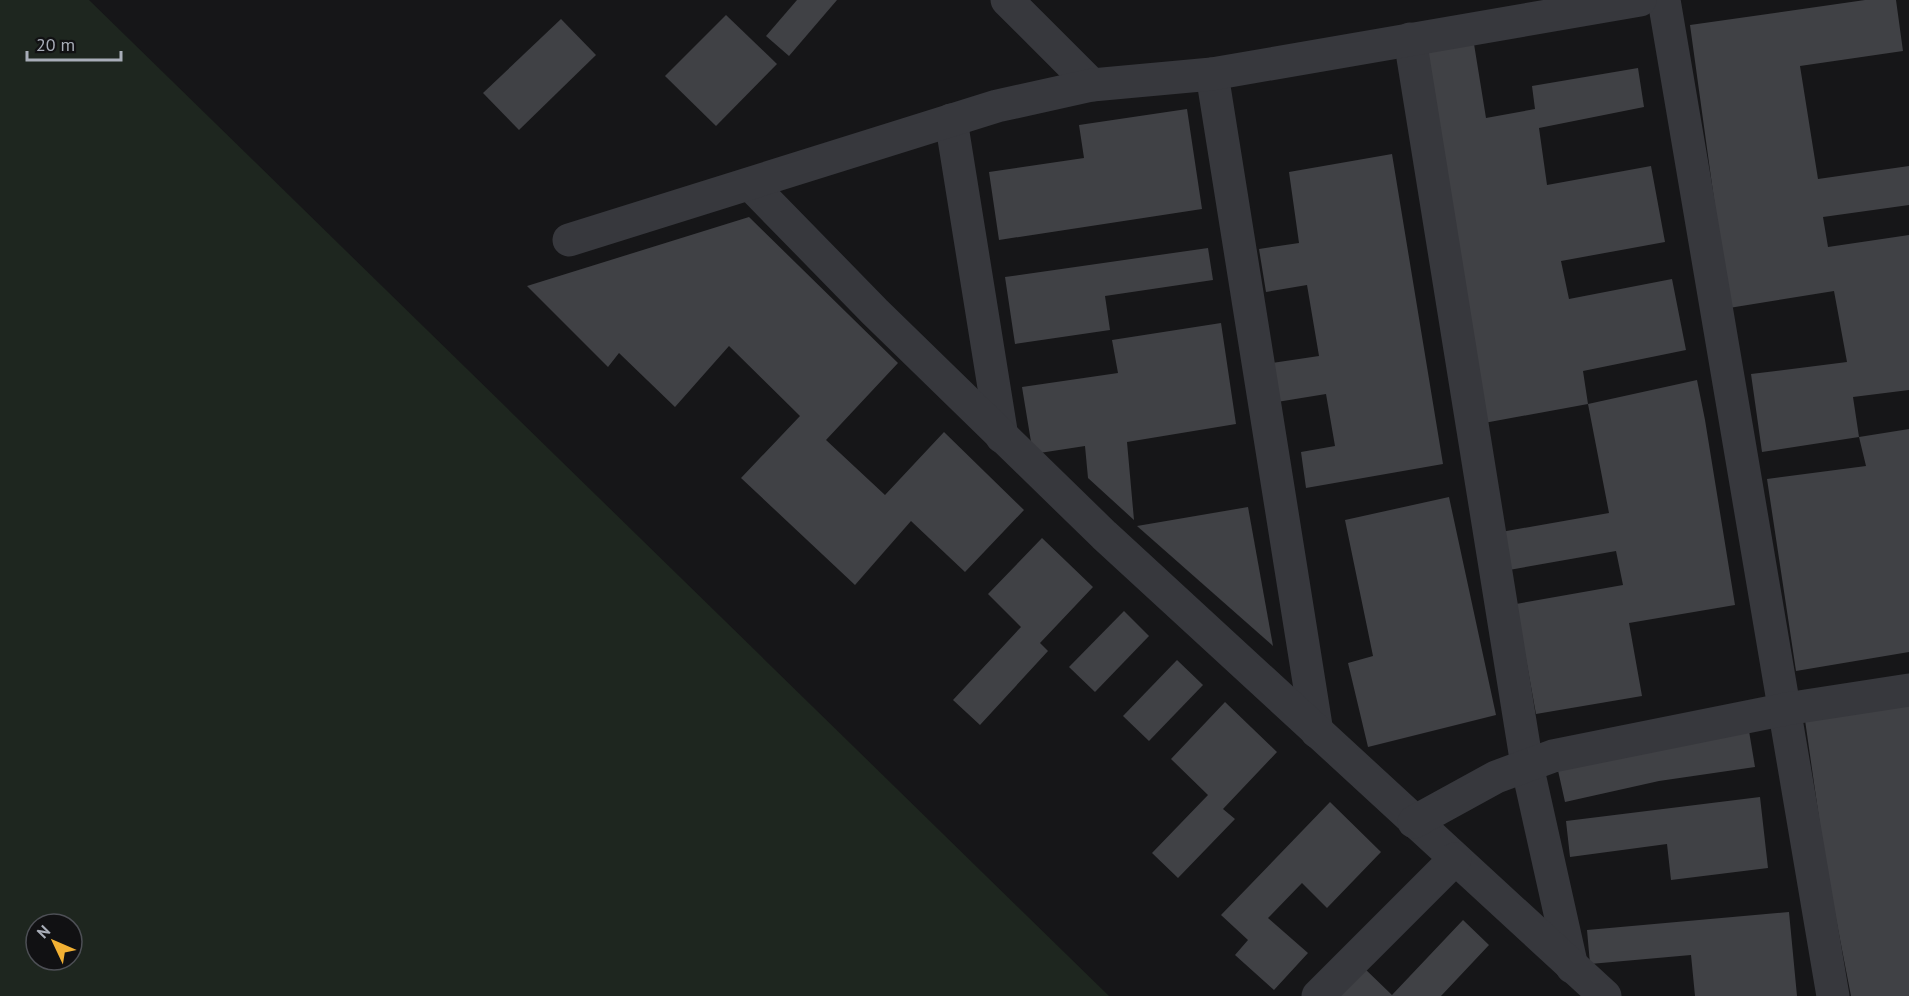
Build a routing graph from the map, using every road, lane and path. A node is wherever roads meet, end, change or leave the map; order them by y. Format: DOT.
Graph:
graph roads {
  1 [pos="1007,0"];
  2 [pos="1640,0"];
  3 [pos="1664,0"];
  4 [pos="1410,39"];
  5 [pos="1212,74"];
  6 [pos="1092,85"];
  7 [pos="951,120"];
  8 [pos="750,184"];
  9 [pos="569,240"];
  10 [pos="1002,437"];
  11 [pos="1909,690"];
  12 [pos="1786,709"];
  13 [pos="1317,732"];
  14 [pos="1527,765"];
  15 [pos="1414,822"];
  16 [pos="1455,859"];
  17 [pos="1572,967"];
  18 [pos="1317,996"];
  19 [pos="1605,996"];
  20 [pos="1833,996"];
  1 -- 6 [label="street"];
  2 -- 4 [label="street"];
  3 -- 12 [label="street"];
  4 -- 5 [label="street"];
  4 -- 14 [label="street"];
  5 -- 6 [label="street"];
  5 -- 13 [label="street"];
  6 -- 7 [label="street"];
  7 -- 8 [label="street"];
  7 -- 10 [label="street"];
  8 -- 9 [label="street"];
  8 -- 10 [label="street"];
  10 -- 13 [label="street"];
  11 -- 12 [label="street"];
  12 -- 14 [label="street"];
  12 -- 20 [label="street"];
  13 -- 15 [label="street"];
  14 -- 15 [label="street"];
  14 -- 17 [label="street"];
  15 -- 16 [label="street"];
  16 -- 17 [label="street"];
  16 -- 18 [label="street"];
  17 -- 19 [label="street"];
}
